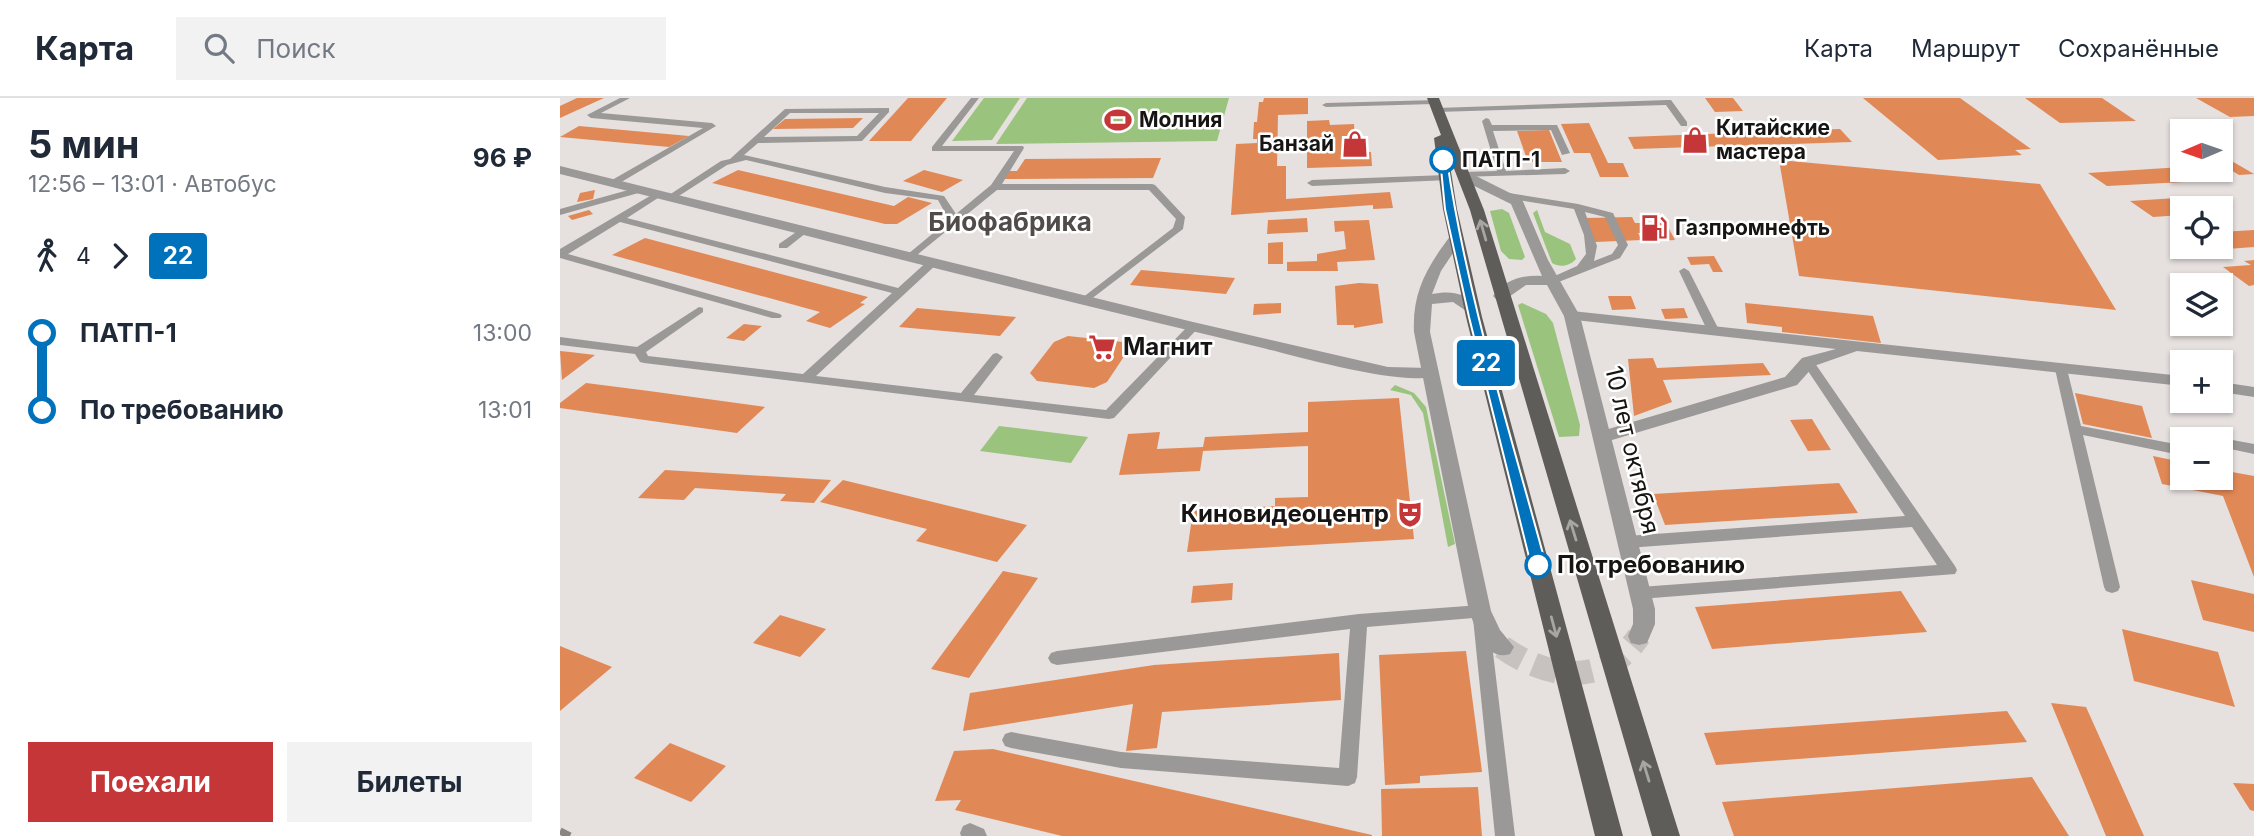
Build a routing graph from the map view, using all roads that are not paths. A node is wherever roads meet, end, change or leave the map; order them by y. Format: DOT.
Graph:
graph roads {
  1 [pos="626,98"];
  2 [pos="975,98"];
  3 [pos="1326,105"];
  4 [pos="1436,108"];
  5 [pos="1483,108"];
  6 [pos="1684,124"];
  7 [pos="1489,128"];
  8 [pos="756,140"];
  9 [pos="1565,153"];
  10 [pos="734,159"];
  11 [pos="560,170"];
  12 [pos="1564,171"];
  13 [pos="1502,173"];
  14 [pos="1463,175"];
  15 [pos="1446,178"];
  16 [pos="615,182"];
  17 [pos="1312,183"];
  18 [pos="995,187"];
  19 [pos="639,190"];
  20 [pos="1509,195"];
  21 [pos="661,198"];
  22 [pos="1578,207"];
  23 [pos="560,212"];
  24 [pos="620,219"];
  25 [pos="955,221"];
  26 [pos="802,231"];
  27 [pos="1456,238"];
  28 [pos="782,246"];
  29 [pos="560,255"];
  30 [pos="912,256"];
  31 [pos="934,261"];
  32 [pos="1583,270"];
  33 [pos="1684,271"];
  34 [pos="1552,281"];
  35 [pos="900,292"];
  36 [pos="1501,296"];
  37 [pos="1086,300"];
  38 [pos="699,310"];
  39 [pos="1472,310"];
  40 [pos="1420,312"];
  41 [pos="776,316"];
  42 [pos="1572,316"];
  43 [pos="1193,327"];
  44 [pos="1714,332"];
  45 [pos="560,341"];
  46 [pos="1794,341"];
  47 [pos="1861,348"];
  48 [pos="639,351"];
  49 [pos="997,356"];
  50 [pos="1808,362"];
  51 [pos="2061,369"];
  52 [pos="1429,373"];
  53 [pos="806,378"];
  54 [pos="2170,380"];
  55 [pos="2233,389"];
  56 [pos="2254,393"];
  57 [pos="965,397"];
  58 [pos="2075,429"];
  59 [pos="1602,437"];
  60 [pos="2233,445"];
  61 [pos="2170,448"];
  62 [pos="2254,449"];
  63 [pos="1917,521"];
  64 [pos="1628,542"];
  65 [pos="2112,587"];
  66 [pos="1640,593"];
  67 [pos="1480,611"];
  68 [pos="1359,621"];
  69 [pos="1639,636"];
  70 [pos="1502,647"];
  71 [pos="1057,658"];
  72 [pos="1011,740"];
  73 [pos="1505,836"];
  74 [pos="1609,836"];
  75 [pos="1666,836"];
  1 -- 16 [label="lane"];
  2 -- 18 [label="lane"];
  3 -- 4 [label="lane"];
  4 -- 5 [label="lane"];
  4 -- 14 [label="main road"];
  4 -- 15 [label="main road"];
  5 -- 6 [label="lane"];
  5 -- 7 [label="lane"];
  7 -- 9 [label="lane"];
  7 -- 13 [label="lane"];
  8 -- 8 [label="lane"];
  8 -- 10 [label="lane"];
  10 -- 21 [label="lane"];
  10 -- 25 [label="lane"];
  11 -- 16 [label="street"];
  12 -- 13 [label="lane"];
  13 -- 14 [label="lane"];
  14 -- 20 [label="street"];
  36 -- 14 [label="main road, one-way"];
  15 -- 17 [label="lane"];
  15 -- 27 [label="main road"];
  16 -- 19 [label="street"];
  18 -- 25 [label="lane"];
  18 -- 37 [label="lane"];
  19 -- 21 [label="street"];
  19 -- 23 [label="lane"];
  20 -- 22 [label="lane"];
  20 -- 34 [label="street, 10 лет октября"];
  21 -- 24 [label="lane"];
  21 -- 26 [label="street"];
  22 -- 32 [label="lane"];
  22 -- 32 [label="lane"];
  24 -- 29 [label="lane"];
  24 -- 35 [label="lane"];
  25 -- 30 [label="lane"];
  26 -- 28 [label="lane"];
  26 -- 30 [label="street"];
  27 -- 39 [label="main road"];
  27 -- 40 [label="street"];
  29 -- 41 [label="lane"];
  30 -- 31 [label="street"];
  31 -- 35 [label="lane"];
  31 -- 37 [label="street"];
  32 -- 34 [label="lane"];
  33 -- 44 [label="lane"];
  34 -- 36 [label="street"];
  34 -- 42 [label="street, 10 лет октября"];
  35 -- 53 [label="lane"];
  75 -- 36 [label="main road, one-way"];
  37 -- 43 [label="street"];
  38 -- 48 [label="lane"];
  39 -- 40 [label="street"];
  39 -- 74 [label="main road, one-way"];
  40 -- 52 [label="street"];
  42 -- 44 [label="street"];
  42 -- 59 [label="street, 10 лет октября"];
  43 -- 52 [label="street"];
  43 -- 57 [label="lane"];
  44 -- 46 [label="street"];
  45 -- 48 [label="lane"];
  46 -- 47 [label="street"];
  46 -- 50 [label="street"];
  47 -- 50 [label="street"];
  47 -- 51 [label="street"];
  48 -- 53 [label="lane"];
  49 -- 57 [label="lane"];
  50 -- 59 [label="street"];
  50 -- 63 [label="lane"];
  51 -- 54 [label="street"];
  51 -- 58 [label="lane"];
  52 -- 67 [label="street"];
  53 -- 57 [label="lane"];
  55 -- 56 [label="street"];
  58 -- 61 [label="lane"];
  58 -- 65 [label="lane"];
  59 -- 64 [label="street, 10 лет октября"];
  60 -- 62 [label="lane"];
  63 -- 64 [label="lane"];
  63 -- 66 [label="lane"];
  64 -- 66 [label="street, 10 лет октября"];
  66 -- 69 [label="street, 10 лет октября"];
  67 -- 68 [label="lane"];
  67 -- 70 [label="street"];
  67 -- 73 [label="lane"];
  68 -- 71 [label="lane"];
  68 -- 72 [label="lane"];
}
